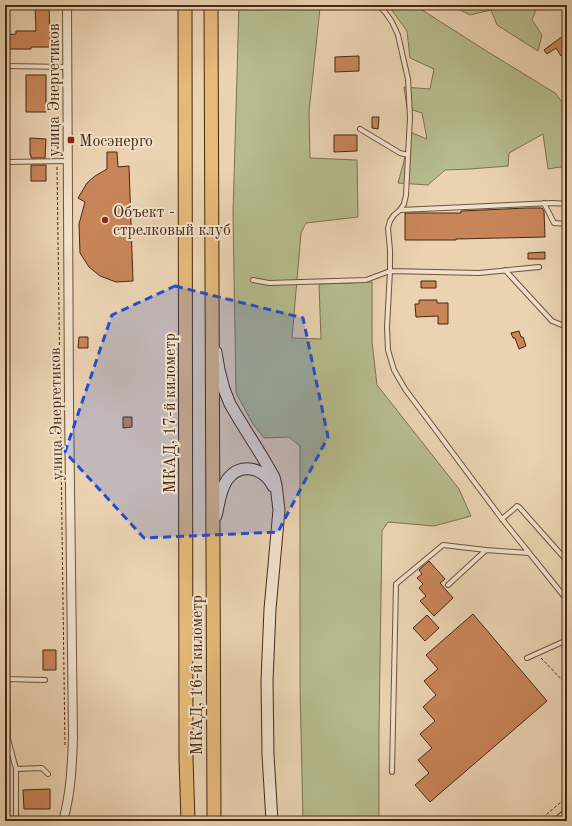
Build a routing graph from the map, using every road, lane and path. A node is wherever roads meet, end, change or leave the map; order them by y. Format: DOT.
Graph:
graph roads {
  1 [pos="67,5"];
  2 [pos="185,5"];
  3 [pos="211,5"];
  4 [pos="378,5"];
  5 [pos="5,66"];
  6 [pos="67,67"];
  7 [pos="360,129"];
  8 [pos="408,155"];
  9 [pos="68,161"];
  10 [pos="5,162"];
  11 [pos="544,203"];
  12 [pos="567,204"];
  13 [pos="400,210"];
  14 [pos="567,224"];
  15 [pos="539,266"];
  16 [pos="505,270"];
  17 [pos="390,271"];
  18 [pos="253,280"];
  19 [pos="567,326"];
  20 [pos="212,330"];
  21 [pos="277,495"];
  22 [pos="5,506"];
  23 [pos="502,519"];
  24 [pos="212,528"];
  25 [pos="486,550"];
  26 [pos="529,553"];
  27 [pos="567,561"];
  28 [pos="448,584"];
  29 [pos="567,600"];
  30 [pos="567,640"];
  31 [pos="536,654"];
  32 [pos="527,658"];
  33 [pos="6,679"];
  34 [pos="45,680"];
  35 [pos="567,685"];
  36 [pos="16,769"];
  37 [pos="392,772"];
  38 [pos="48,774"];
  39 [pos="567,797"];
  40 [pos="567,815"];
  41 [pos="16,821"];
  42 [pos="64,821"];
  43 [pos="188,821"];
  44 [pos="214,821"];
  45 [pos="272,821"];
  46 [pos="539,821"];
  47 [pos="560,821"];
  1 -- 6 [label="street, улица Энергетиков"];
  2 -- 43 [label="highway, МКАД, 17-й километр"];
  3 -- 20 [label="highway"];
  4 -- 8 [label="lane"];
  5 -- 6 [label="lane"];
  6 -- 9 [label="street, улица Энергетиков"];
  7 -- 8 [label="lane"];
  8 -- 13 [label="lane"];
  9 -- 10 [label="lane"];
  9 -- 42 [label="street, улица Энергетиков"];
  11 -- 12 [label="lane"];
  11 -- 13 [label="lane"];
  11 -- 14 [label="lane"];
  13 -- 17 [label="lane"];
  15 -- 16 [label="lane"];
  16 -- 17 [label="lane"];
  16 -- 19 [label="lane"];
  17 -- 18 [label="lane"];
  17 -- 23 [label="lane"];
  20 -- 21 [label="main road"];
  20 -- 24 [label="highway"];
  21 -- 24 [label="main road"];
  21 -- 45 [label="main road"];
  22 -- 33 [label="lane"];
  23 -- 26 [label="lane"];
  23 -- 27 [label="lane"];
  24 -- 44 [label="highway, МКАД, 16-й километр"];
  25 -- 26 [label="lane"];
  25 -- 28 [label="lane"];
  25 -- 37 [label="lane"];
  26 -- 29 [label="lane"];
  30 -- 31 [label="lane"];
  31 -- 32 [label="lane"];
  31 -- 35 [label="path"];
  33 -- 34 [label="lane"];
  33 -- 36 [label="lane"];
  36 -- 38 [label="lane"];
  36 -- 41 [label="lane"];
  39 -- 46 [label="path"];
  40 -- 47 [label="main road"];
}
